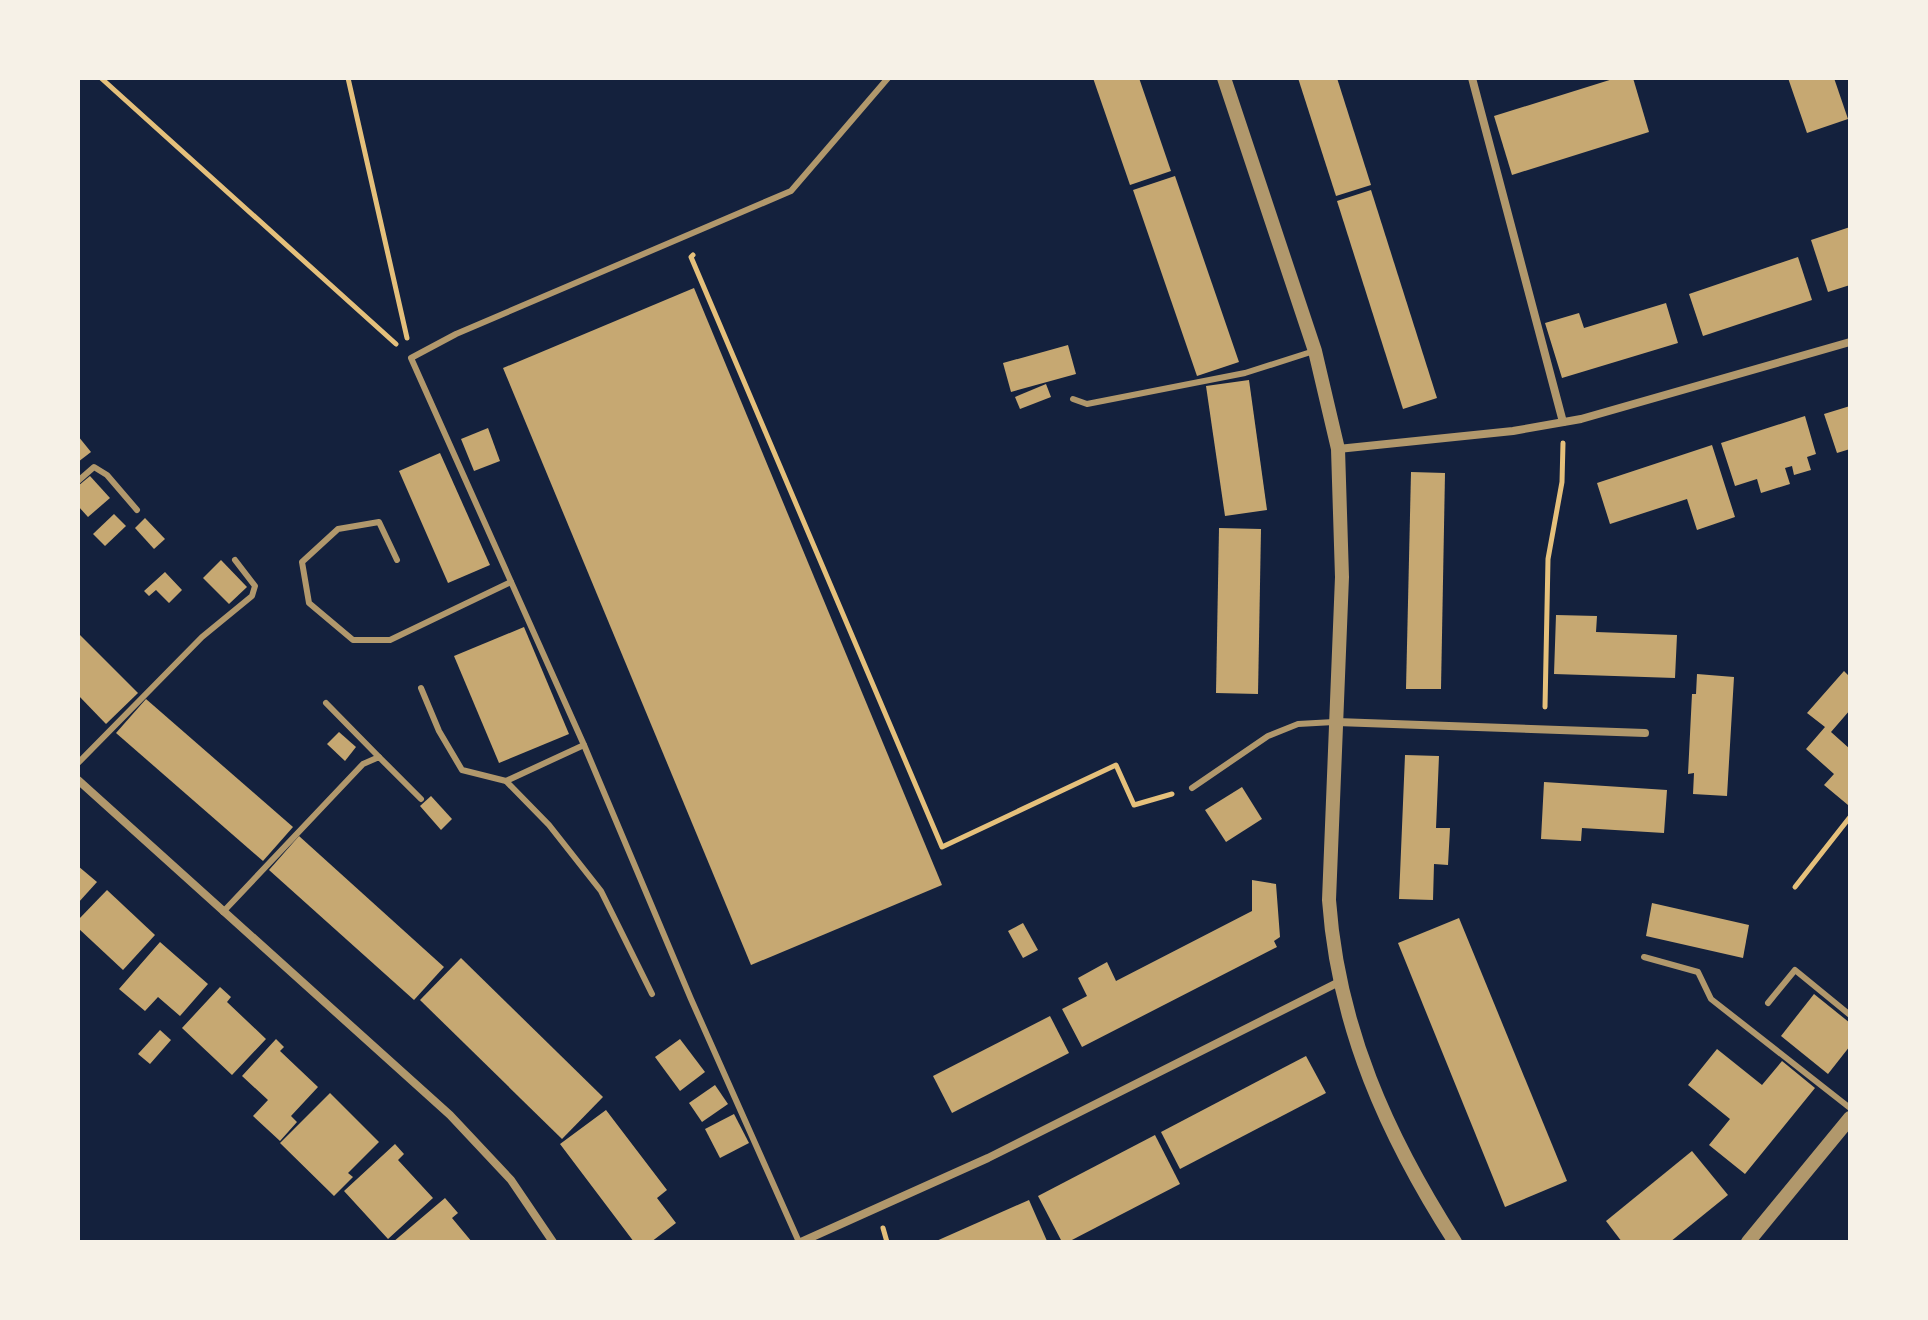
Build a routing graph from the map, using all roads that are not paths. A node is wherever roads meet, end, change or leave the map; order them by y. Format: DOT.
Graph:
graph roads {
  1 [pos="888,78"];
  2 [pos="1224,78"];
  3 [pos="1472,78"];
  4 [pos="1850,342"];
  5 [pos="1315,351"];
  6 [pos="1073,399"];
  7 [pos="1563,422"];
  8 [pos="1338,449"];
  9 [pos="78,481"];
  10 [pos="137,510"];
  11 [pos="235,560"];
  12 [pos="397,560"];
  13 [pos="511,582"];
  14 [pos="421,688"];
  15 [pos="326,703"];
  16 [pos="1337,722"];
  17 [pos="1645,733"];
  18 [pos="584,745"];
  19 [pos="379,757"];
  20 [pos="78,763"];
  21 [pos="78,780"];
  22 [pos="506,781"];
  23 [pos="1192,788"];
  24 [pos="421,799"];
  25 [pos="223,912"];
  26 [pos="1644,957"];
  27 [pos="1341,981"];
  28 [pos="652,994"];
  29 [pos="1768,1003"];
  30 [pos="1850,1015"];
  31 [pos="1850,1108"];
  32 [pos="1850,1118"];
  33 [pos="553,1242"];
  34 [pos="800,1242"];
  35 [pos="1455,1242"];
  36 [pos="1748,1242"];
  1 -- 13 [label="lane"];
  2 -- 5 [label="street"];
  3 -- 7 [label="street"];
  4 -- 7 [label="street"];
  5 -- 6 [label="lane"];
  5 -- 8 [label="street"];
  7 -- 8 [label="street"];
  8 -- 16 [label="street"];
  9 -- 10 [label="lane"];
  11 -- 20 [label="lane"];
  12 -- 13 [label="lane"];
  13 -- 18 [label="lane"];
  14 -- 22 [label="lane"];
  15 -- 19 [label="lane"];
  16 -- 17 [label="street"];
  16 -- 23 [label="lane"];
  16 -- 27 [label="street"];
  18 -- 22 [label="lane"];
  18 -- 34 [label="lane"];
  19 -- 24 [label="lane"];
  19 -- 25 [label="lane"];
  21 -- 25 [label="street"];
  22 -- 28 [label="lane"];
  25 -- 33 [label="street"];
  26 -- 31 [label="lane"];
  27 -- 34 [label="street"];
  27 -- 35 [label="street"];
  29 -- 30 [label="lane"];
  32 -- 36 [label="street"];
}
